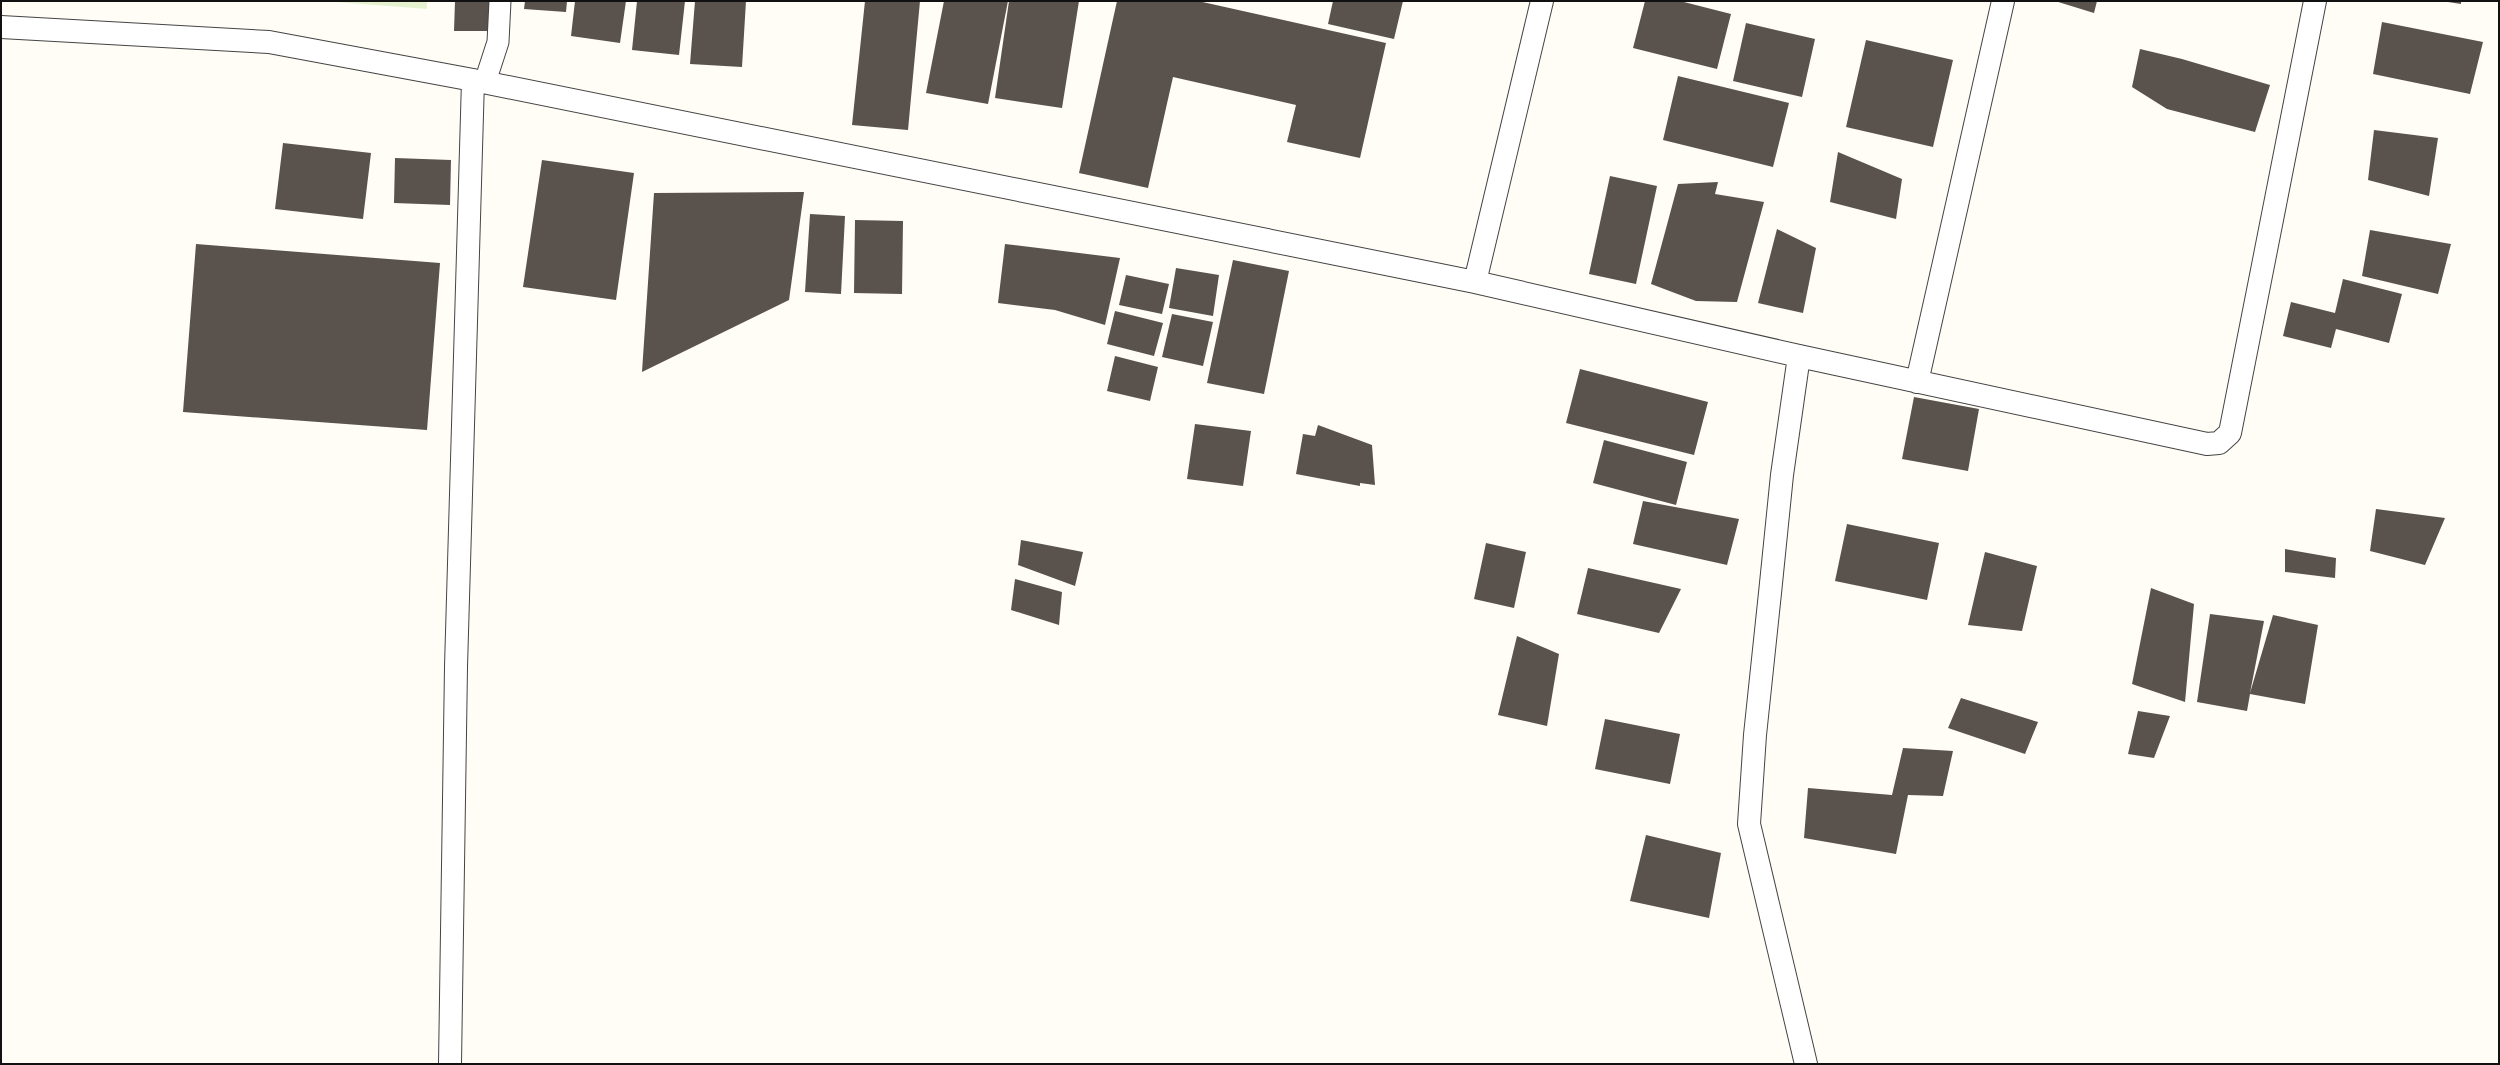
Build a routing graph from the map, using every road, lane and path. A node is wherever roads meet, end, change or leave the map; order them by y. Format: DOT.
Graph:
graph roads {
  1 [pos="500,1"];
  2 [pos="1542,1"];
  3 [pos="2003,1"];
  4 [pos="2315,1"];
  5 [pos="1,27"];
  6 [pos="479,81"];
  7 [pos="1474,282"];
  8 [pos="1798,356"];
  9 [pos="1917,382"];
  10 [pos="450,1064"];
  11 [pos="1806,1064"];
  1 -- 6 [label="lane"];
  2 -- 7 [label="street"];
  3 -- 9 [label="street"];
  4 -- 9 [label="street"];
  5 -- 6 [label="street"];
  6 -- 7 [label="street"];
  6 -- 10 [label="street"];
  7 -- 8 [label="street"];
  8 -- 9 [label="street"];
  8 -- 11 [label="street"];
}
